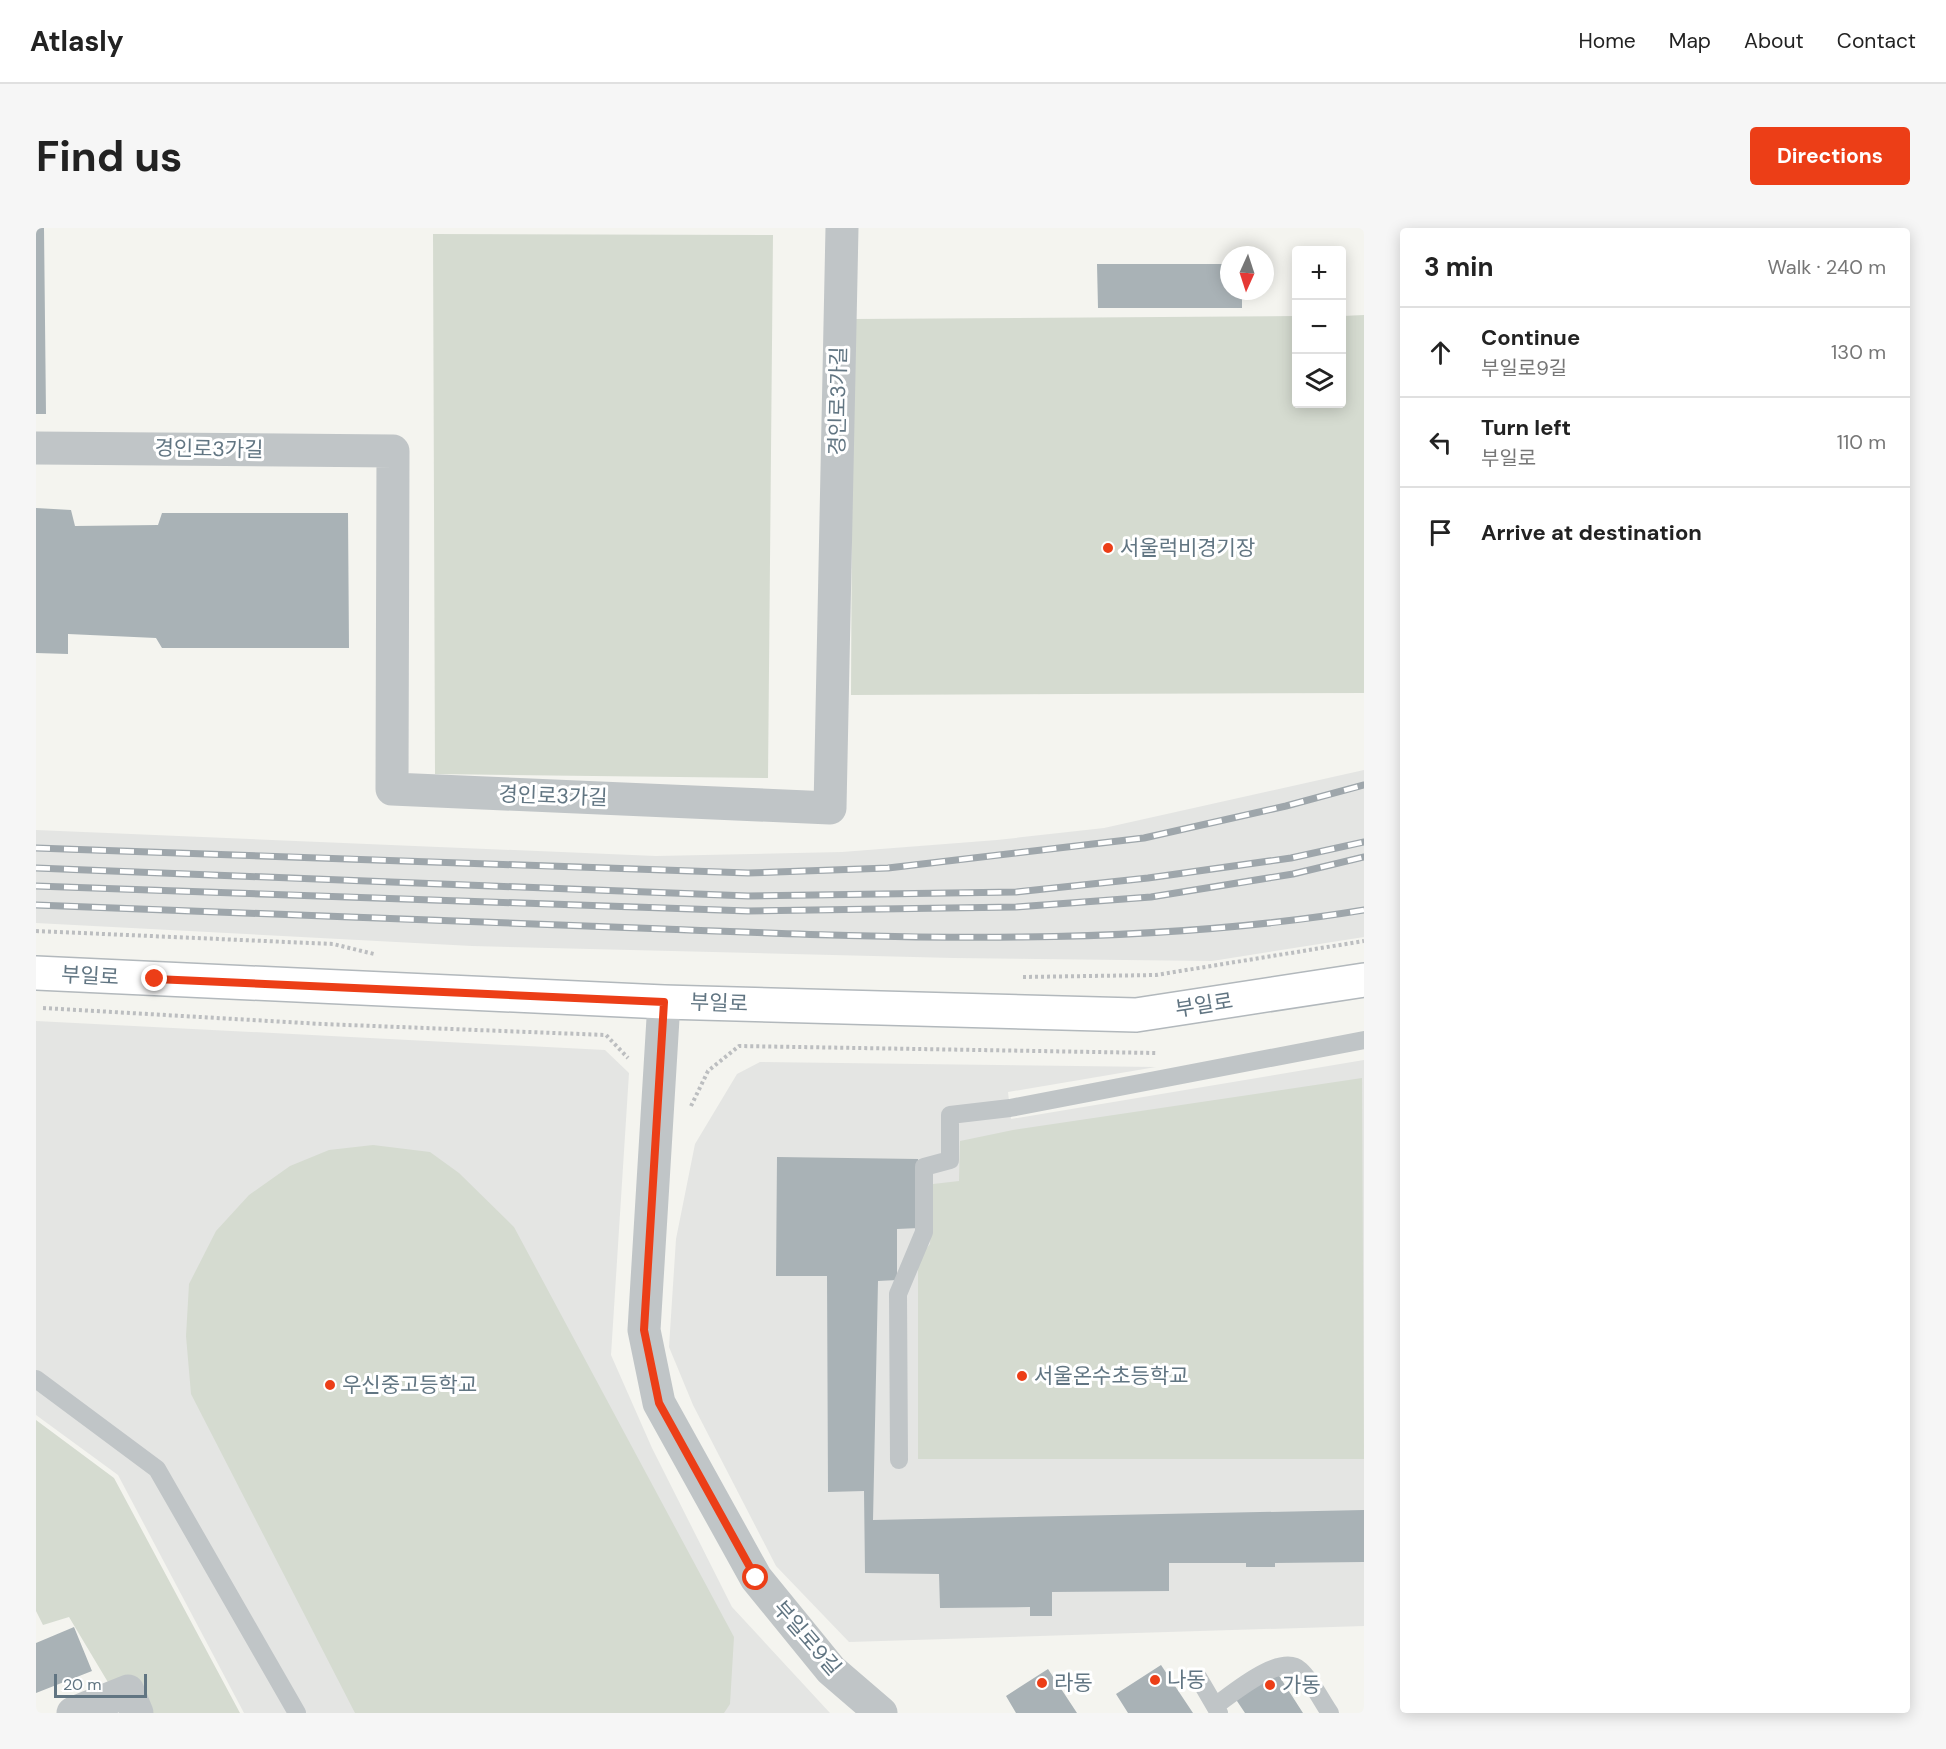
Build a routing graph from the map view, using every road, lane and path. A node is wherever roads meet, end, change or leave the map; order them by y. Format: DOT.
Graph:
graph roads {
  1 [pos="842,228"];
  2 [pos="36,448"];
  3 [pos="36,931"];
  4 [pos="1364,941"];
  5 [pos="385,955"];
  6 [pos="36,973"];
  7 [pos="1014,977"];
  8 [pos="1364,980"];
  9 [pos="664,1002"];
  10 [pos="36,1008"];
  11 [pos="1364,1040"];
  12 [pos="630,1060"];
  13 [pos="708,1071"];
  14 [pos="690,1107"];
  15 [pos="36,1379"];
  16 [pos="899,1460"];
  17 [pos="1198,1677"];
  18 [pos="1217,1709"];
  19 [pos="73,1713"];
  20 [pos="137,1713"];
  21 [pos="297,1713"];
  22 [pos="881,1713"];
  23 [pos="1330,1713"];
  1 -- 2 [label="street, 경인로3가길"];
  3 -- 5 [label="path"];
  4 -- 7 [label="path"];
  6 -- 9 [label="street, 부일로"];
  8 -- 9 [label="street, 부일로"];
  9 -- 22 [label="street, 부일로9길"];
  10 -- 12 [label="path"];
  11 -- 16 [label="lane"];
  13 -- 14 [label="path"];
  15 -- 21 [label="lane"];
  17 -- 18 [label="lane"];
  18 -- 23 [label="lane"];
  19 -- 20 [label="street"];
}
